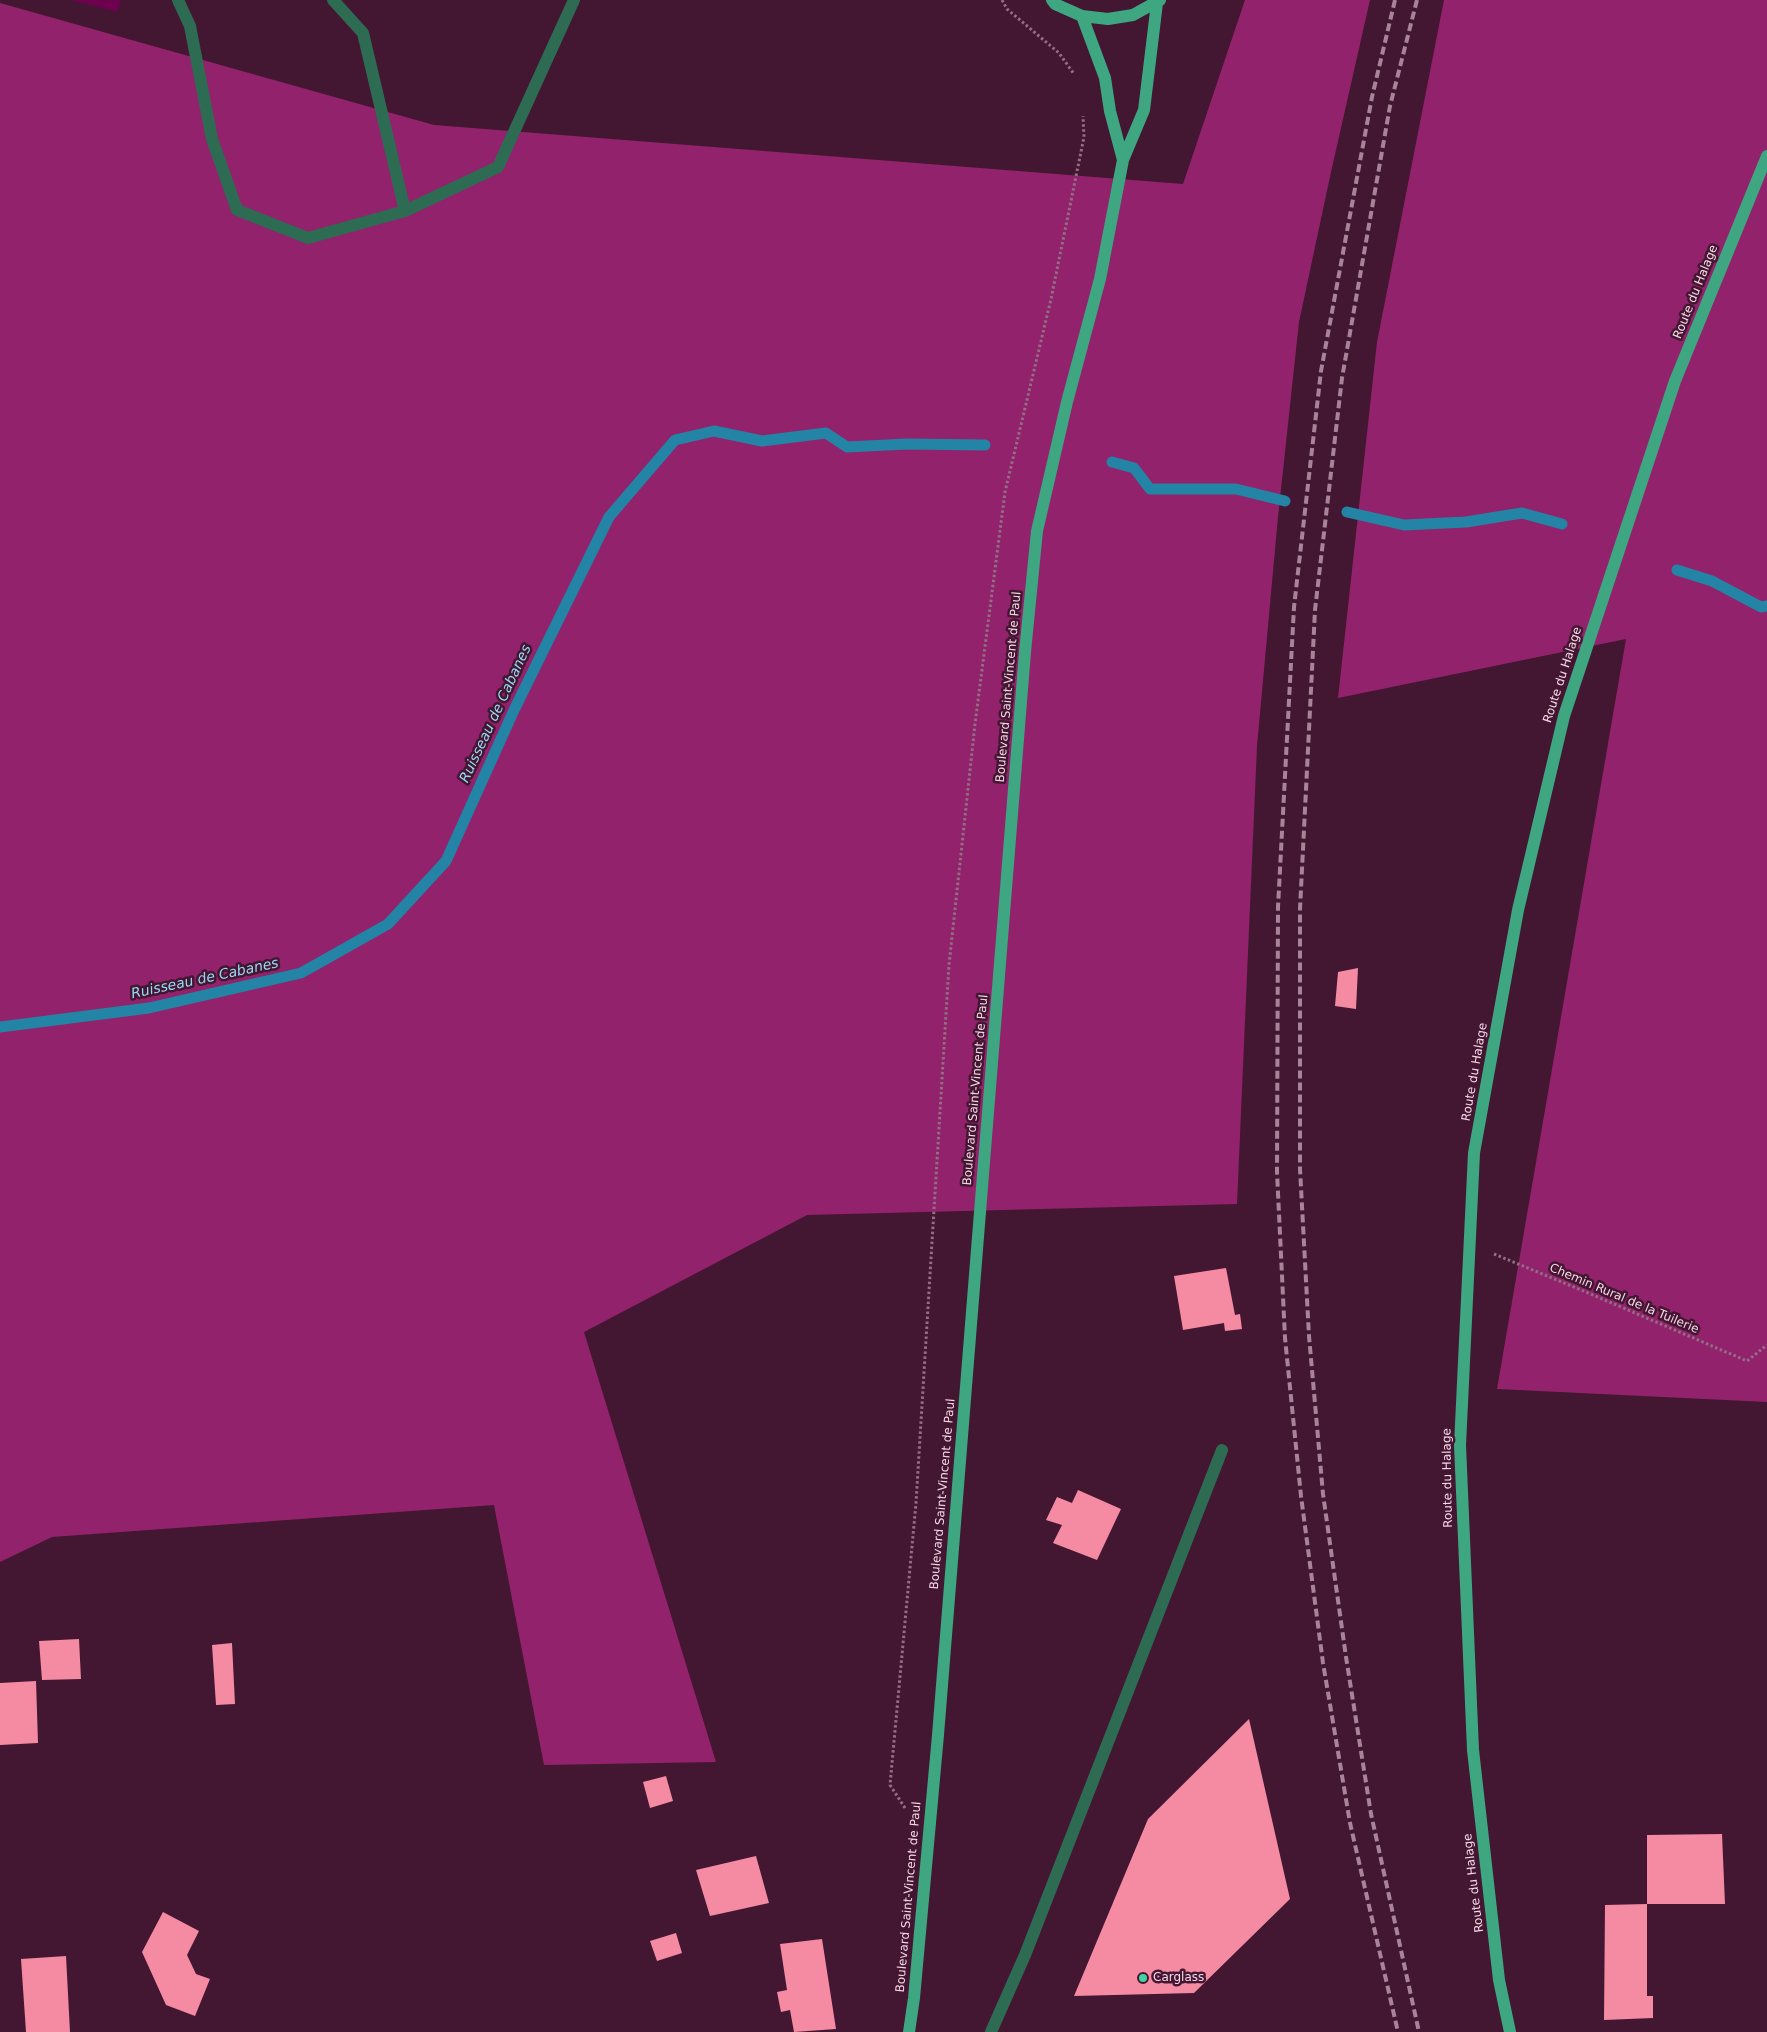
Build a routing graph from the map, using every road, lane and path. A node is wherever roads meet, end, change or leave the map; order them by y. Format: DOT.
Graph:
graph roads {
  1 [pos="178,0"];
  2 [pos="333,0"];
  3 [pos="574,0"];
  4 [pos="1002,0"];
  5 [pos="1052,0"];
  6 [pos="1158,2"];
  7 [pos="1082,16"];
  8 [pos="1075,76"];
  9 [pos="1082,110"];
  10 [pos="1767,156"];
  11 [pos="1123,160"];
  12 [pos="405,211"];
  13 [pos="1470,1244"];
  14 [pos="1767,1346"];
  15 [pos="1222,1450"];
  16 [pos="928,1844"];
  17 [pos="909,2032"];
  18 [pos="991,2032"];
  19 [pos="1510,2032"];
  1 -- 12 [label="lane"];
  2 -- 12 [label="lane"];
  3 -- 12 [label="lane"];
  4 -- 8 [label="path"];
  5 -- 7 [label="main road"];
  6 -- 7 [label="main road"];
  6 -- 11 [label="main road, Boulevard Saint-Vincent de Paul"];
  7 -- 11 [label="main road, Boulevard Saint-Vincent de Paul"];
  9 -- 16 [label="path"];
  10 -- 13 [label="main road, Route du Halage"];
  11 -- 16 [label="main road, Boulevard Saint-Vincent de Paul"];
  13 -- 14 [label="path, Chemin Rural de la Tuilerie"];
  13 -- 19 [label="main road, Route du Halage"];
  15 -- 18 [label="lane"];
  16 -- 17 [label="main road, Boulevard Saint-Vincent de Paul"];
}
